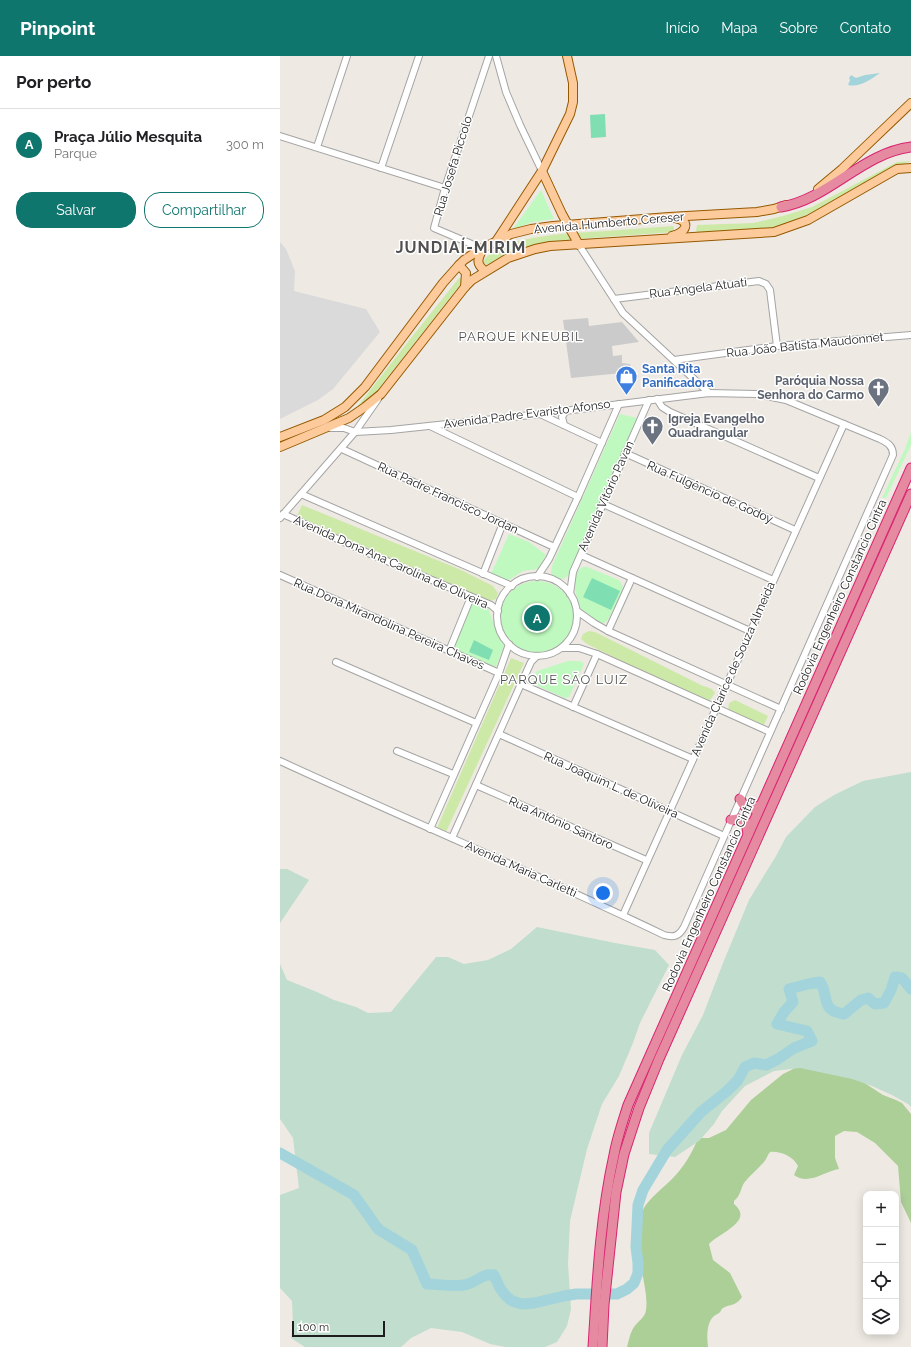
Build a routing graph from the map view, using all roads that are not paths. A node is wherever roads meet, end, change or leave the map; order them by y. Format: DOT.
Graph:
graph roads {
  1 [pos="347,56"];
  2 [pos="419,56"];
  3 [pos="488,56"];
  4 [pos="496,56"];
  5 [pos="567,56"];
  6 [pos="911,103"];
  7 [pos="280,136"];
  8 [pos="317,147"];
  9 [pos="911,147"];
  10 [pos="381,168"];
  11 [pos="911,168"];
  12 [pos="542,171"];
  13 [pos="445,188"];
  14 [pos="781,207"];
  15 [pos="669,217"];
  16 [pos="568,225"];
  17 [pos="658,239"];
  18 [pos="497,240"];
  19 [pos="578,244"];
  20 [pos="481,249"];
  21 [pos="459,265"];
  22 [pos="484,271"];
  23 [pos="465,287"];
  24 [pos="614,299"];
  25 [pos="911,335"];
  26 [pos="777,346"];
  27 [pos="674,360"];
  28 [pos="709,393"];
  29 [pos="381,394"];
  30 [pos="657,399"];
  31 [pos="649,400"];
  32 [pos="619,404"];
  33 [pos="566,410"];
  34 [pos="540,414"];
  35 [pos="844,424"];
  36 [pos="564,425"];
  37 [pos="430,426"];
  38 [pos="325,428"];
  39 [pos="355,432"];
  40 [pos="280,437"];
  41 [pos="602,443"];
  42 [pos="280,447"];
  43 [pos="342,449"];
  44 [pos="625,453"];
  45 [pos="911,468"];
  46 [pos="819,478"];
  47 [pos="301,494"];
  48 [pos="911,494"];
  49 [pos="578,497"];
  50 [pos="911,500"];
  51 [pos="603,504"];
  52 [pos="905,508"];
  53 [pos="282,516"];
  54 [pos="503,523"];
  55 [pos="795,530"];
  56 [pos="554,547"];
  57 [pos="580,555"];
  58 [pos="280,574"];
  59 [pos="483,574"];
  60 [pos="537,577"];
  61 [pos="632,578"];
  62 [pos="773,580"];
  63 [pos="512,586"];
  64 [pos="570,594"];
  65 [pos="471,597"];
  66 [pos="498,611"];
  67 [pos="577,611"];
  68 [pos="608,631"];
  69 [pos="750,631"];
  70 [pos="509,644"];
  71 [pos="562,648"];
  72 [pos="449,651"];
  73 [pos="597,654"];
  74 [pos="537,656"];
  75 [pos="336,662"];
  76 [pos="499,673"];
  77 [pos="520,684"];
  78 [pos="727,684"];
  79 [pos="573,707"];
  80 [pos="716,708"];
  81 [pos="781,709"];
  82 [pos="476,723"];
  83 [pos="770,732"];
  84 [pos="499,734"];
  85 [pos="397,751"];
  86 [pos="693,759"];
  87 [pos="280,761"];
  88 [pos="453,774"];
  89 [pos="476,785"];
  90 [pos="740,799"];
  91 [pos="761,805"];
  92 [pos="669,811"];
  93 [pos="731,820"];
  94 [pos="430,829"];
  95 [pos="724,836"];
  96 [pos="748,836"];
  97 [pos="452,838"];
  98 [pos="646,860"];
  99 [pos="623,915"];
  100 [pos="600,1305"];
  101 [pos="593,1347"];
  102 [pos="602,1347"];
  1 -- 8 [label="street"];
  2 -- 10 [label="street"];
  3 -- 13 [label="street, Rua Josefa Piccolo"];
  4 -- 12 [label="street"];
  5 -- 12 [label="main road"];
  6 -- 14 [label="main road, Avenida Humberto Cereser"];
  7 -- 8 [label="street"];
  8 -- 10 [label="street"];
  9 -- 14 [label="highway"];
  10 -- 13 [label="street"];
  11 -- 17 [label="main road, Avenida Humberto Cereser"];
  12 -- 16 [label="main road"];
  12 -- 18 [label="main road"];
  13 -- 20 [label="street, Rua Josefa Piccolo"];
  14 -- 15 [label="main road, Avenida Humberto Cereser"];
  15 -- 16 [label="main road, Avenida Humberto Cereser"];
  15 -- 17 [label="main road"];
  16 -- 18 [label="main road, Avenida Humberto Cereser"];
  16 -- 19 [label="main road"];
  17 -- 19 [label="main road, Avenida Humberto Cereser"];
  18 -- 20 [label="main road, Avenida Humberto Cereser"];
  19 -- 22 [label="main road, Avenida Humberto Cereser"];
  19 -- 24 [label="street"];
  20 -- 21 [label="main road, Avenida Humberto Cereser"];
  20 -- 22 [label="main road"];
  21 -- 23 [label="main road"];
  21 -- 40 [label="main road, Avenida Humberto Cereser"];
  22 -- 23 [label="main road, Avenida Humberto Cereser"];
  23 -- 29 [label="main road, Avenida Humberto Cereser"];
  24 -- 26 [label="street, Rua Angela Atuati"];
  24 -- 27 [label="street"];
  25 -- 26 [label="street, Rua João Batista Maudonnet"];
  26 -- 27 [label="street, Rua João Batista Maudonnet"];
  27 -- 28 [label="street"];
  28 -- 30 [label="street, Avenida Padre Evaristo Afonso"];
  28 -- 35 [label="street, Avenida Padre Evaristo Afonso"];
  29 -- 38 [label="main road, Avenida Humberto Cereser"];
  29 -- 39 [label="street"];
  30 -- 31 [label="street, Avenida Padre Evaristo Afonso"];
  30 -- 46 [label="street"];
  31 -- 32 [label="street, Avenida Padre Evaristo Afonso"];
  31 -- 44 [label="street, Avenida Vitório Pavan"];
  32 -- 33 [label="street, Avenida Padre Evaristo Afonso"];
  32 -- 41 [label="street, Avenida Vitório Pavan"];
  33 -- 34 [label="street, Avenida Padre Evaristo Afonso"];
  33 -- 36 [label="street"];
  34 -- 36 [label="street"];
  34 -- 37 [label="street, Avenida Padre Evaristo Afonso"];
  35 -- 46 [label="street, Avenida Clarice de Souza Almeida"];
  35 -- 81 [label="street, Avenida Padre Evaristo Afonso"];
  36 -- 41 [label="street"];
  37 -- 39 [label="street, Avenida Padre Evaristo Afonso"];
  37 -- 49 [label="street"];
  38 -- 39 [label="street, Avenida Padre Evaristo Afonso"];
  38 -- 42 [label="main road, Avenida Humberto Cereser"];
  39 -- 43 [label="street"];
  41 -- 49 [label="street, Avenida Vitório Pavan"];
  43 -- 47 [label="street"];
  43 -- 54 [label="street, Rua Padre Francisco Jordan"];
  44 -- 51 [label="street, Avenida Vitório Pavan"];
  44 -- 55 [label="street, Rua Fulgêncio de Godoy"];
  45 -- 91 [label="highway, Rodovia Engenheiro Constancio Cintra"];
  46 -- 55 [label="street, Avenida Clarice de Souza Almeida"];
  47 -- 53 [label="street"];
  47 -- 59 [label="street"];
  48 -- 52 [label="highway, Rodovia Engenheiro Constancio Cintra"];
  49 -- 56 [label="street, Avenida Vitório Pavan"];
  50 -- 52 [label="highway"];
  51 -- 57 [label="street, Avenida Vitório Pavan"];
  51 -- 62 [label="street"];
  52 -- 100 [label="highway, Rodovia Engenheiro Constancio Cintra"];
  53 -- 65 [label="street, Avenida Dona Ana Carolina de Oliveira"];
  54 -- 56 [label="street, Rua Padre Francisco Jordan"];
  54 -- 59 [label="street"];
  55 -- 62 [label="street, Avenida Clarice de Souza Almeida"];
  56 -- 60 [label="street, Avenida Vitório Pavan"];
  57 -- 61 [label="street"];
  57 -- 64 [label="street, Avenida Vitório Pavan"];
  58 -- 72 [label="street, Rua Dona Mirandolina Pereira Chaves"];
  59 -- 63 [label="street"];
  60 -- 63 [label="street"];
  60 -- 64 [label="street"];
  61 -- 68 [label="street"];
  61 -- 69 [label="street"];
  62 -- 69 [label="street, Avenida Clarice de Souza Almeida"];
  63 -- 66 [label="street"];
  64 -- 67 [label="street"];
  65 -- 66 [label="street, Avenida Dona Ana Carolina de Oliveira"];
  65 -- 72 [label="street"];
  66 -- 70 [label="street"];
  67 -- 68 [label="street"];
  67 -- 71 [label="street"];
  68 -- 78 [label="street"];
  69 -- 78 [label="street, Avenida Clarice de Souza Almeida"];
  70 -- 74 [label="street"];
  70 -- 76 [label="street"];
  71 -- 73 [label="street"];
  71 -- 74 [label="street"];
  72 -- 76 [label="street, Rua Dona Mirandolina Pereira Chaves"];
  73 -- 79 [label="street"];
  73 -- 80 [label="street"];
  74 -- 77 [label="street"];
  75 -- 82 [label="street"];
  76 -- 82 [label="street"];
  77 -- 79 [label="street"];
  77 -- 84 [label="street"];
  78 -- 80 [label="street, Avenida Clarice de Souza Almeida"];
  78 -- 81 [label="street"];
  79 -- 86 [label="street"];
  80 -- 83 [label="street"];
  80 -- 86 [label="street, Avenida Clarice de Souza Almeida"];
  81 -- 83 [label="street"];
  82 -- 88 [label="street"];
  83 -- 90 [label="street"];
  84 -- 89 [label="street"];
  84 -- 92 [label="street, Rua Joaquim L. de Oliveira"];
  85 -- 88 [label="street"];
  86 -- 92 [label="street, Avenida Clarice de Souza Almeida"];
  87 -- 94 [label="street, Avenida Maria Carletti"];
  88 -- 94 [label="street"];
  89 -- 97 [label="street"];
  89 -- 98 [label="street, Rua Antônio Santoro"];
  90 -- 91 [label="highway"];
  90 -- 93 [label="street"];
  91 -- 96 [label="highway, Rodovia Engenheiro Constancio Cintra"];
  92 -- 95 [label="street, Rua Joaquim L. de Oliveira"];
  92 -- 98 [label="street, Avenida Clarice de Souza Almeida"];
  93 -- 95 [label="street"];
  93 -- 96 [label="highway"];
  94 -- 97 [label="street, Avenida Maria Carletti"];
  95 -- 99 [label="street, Avenida Maria Carletti"];
  96 -- 100 [label="highway, Rodovia Engenheiro Constancio Cintra"];
  97 -- 99 [label="street, Avenida Maria Carletti"];
  98 -- 99 [label="street, Avenida Clarice de Souza Almeida"];
  100 -- 101 [label="highway, Rodovia Engenheiro Constancio Cintra"];
  100 -- 102 [label="highway, Rodovia Engenheiro Constancio Cintra"];
}
